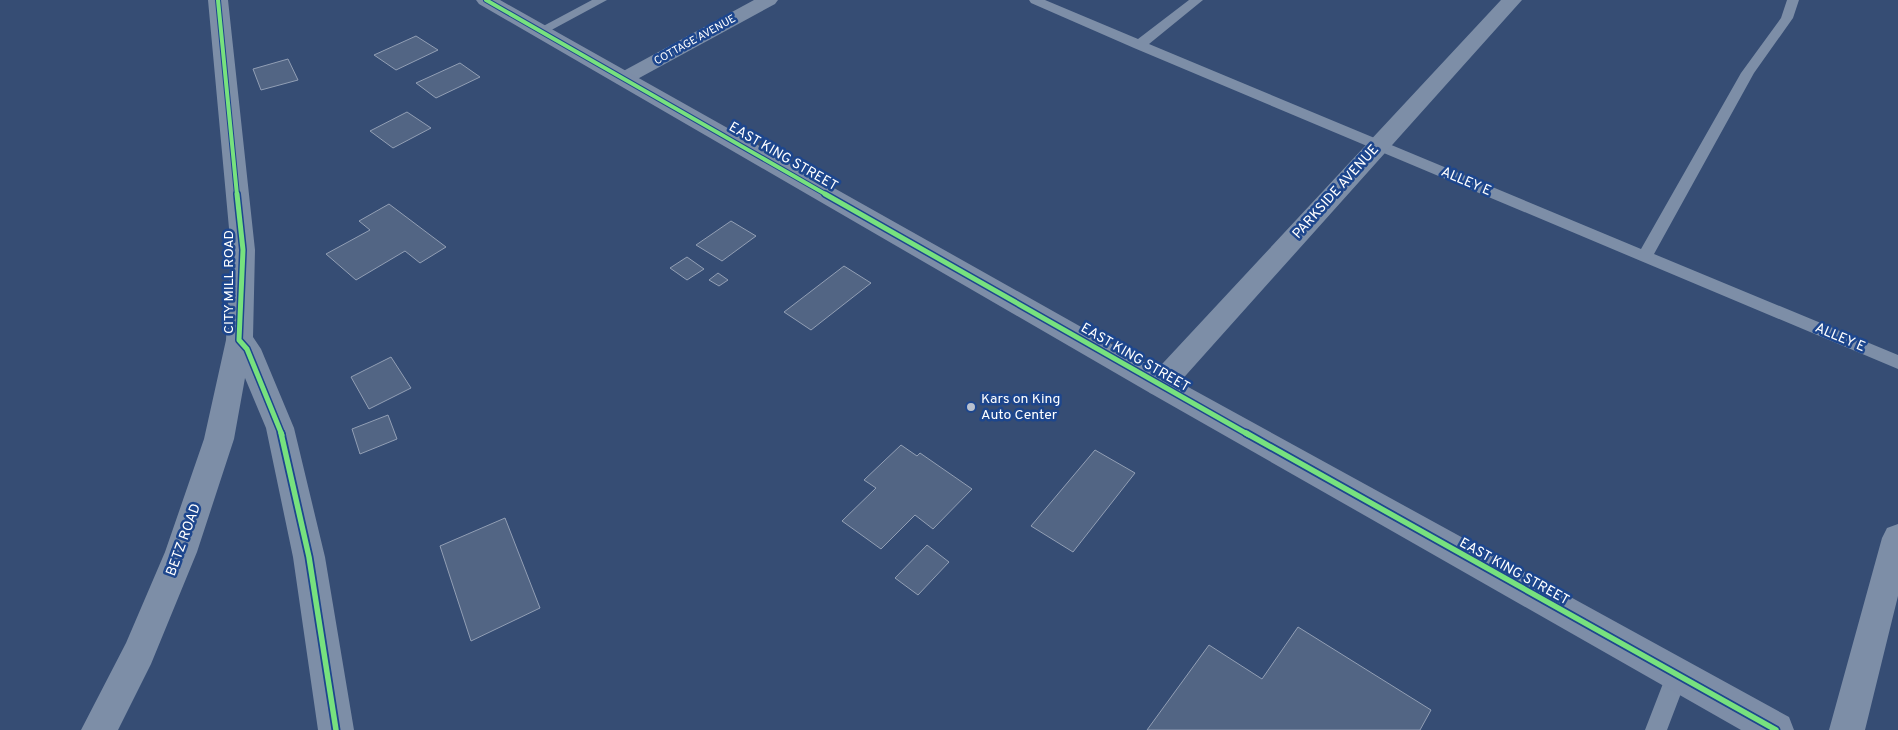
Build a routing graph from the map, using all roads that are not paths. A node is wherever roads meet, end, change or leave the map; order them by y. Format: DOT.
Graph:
graph roads {
  1 [pos="218,0"];
  2 [pos="601,0"];
  3 [pos="768,0"];
  4 [pos="1035,0"];
  5 [pos="1197,0"];
  6 [pos="1512,0"];
  7 [pos="1793,0"];
  8 [pos="491,1"];
  9 [pos="540,31"];
  10 [pos="1139,45"];
  11 [pos="623,79"];
  12 [pos="1379,145"];
  13 [pos="1644,257"];
  14 [pos="239,340"];
  15 [pos="1898,362"];
  16 [pos="1160,385"];
  17 [pos="1898,538"];
  18 [pos="1677,675"];
  19 [pos="99,730"];
  20 [pos="336,730"];
  21 [pos="1656,730"];
  22 [pos="1776,730"];
  23 [pos="1848,730"];
  1 -- 14 [label="street, CITY MILL ROAD"];
  2 -- 9 [label="lane"];
  3 -- 11 [label="street, COTTAGE AVENUE"];
  4 -- 10 [label="lane, ALLEY E"];
  5 -- 10 [label="lane"];
  6 -- 12 [label="street, PARKSIDE AVENUE"];
  7 -- 13 [label="lane"];
  8 -- 9 [label="main road, EAST KING STREET"];
  9 -- 11 [label="main road, EAST KING STREET"];
  10 -- 12 [label="lane, ALLEY E"];
  11 -- 16 [label="main road, EAST KING STREET"];
  12 -- 13 [label="lane, ALLEY E"];
  12 -- 16 [label="street, PARKSIDE AVENUE"];
  13 -- 15 [label="lane, ALLEY E"];
  14 -- 19 [label="street, BETZ ROAD"];
  14 -- 20 [label="street, CITY MILL ROAD"];
  16 -- 18 [label="main road, EAST KING STREET"];
  17 -- 23 [label="street"];
  18 -- 21 [label="lane"];
  18 -- 22 [label="main road, EAST KING STREET"];
}
